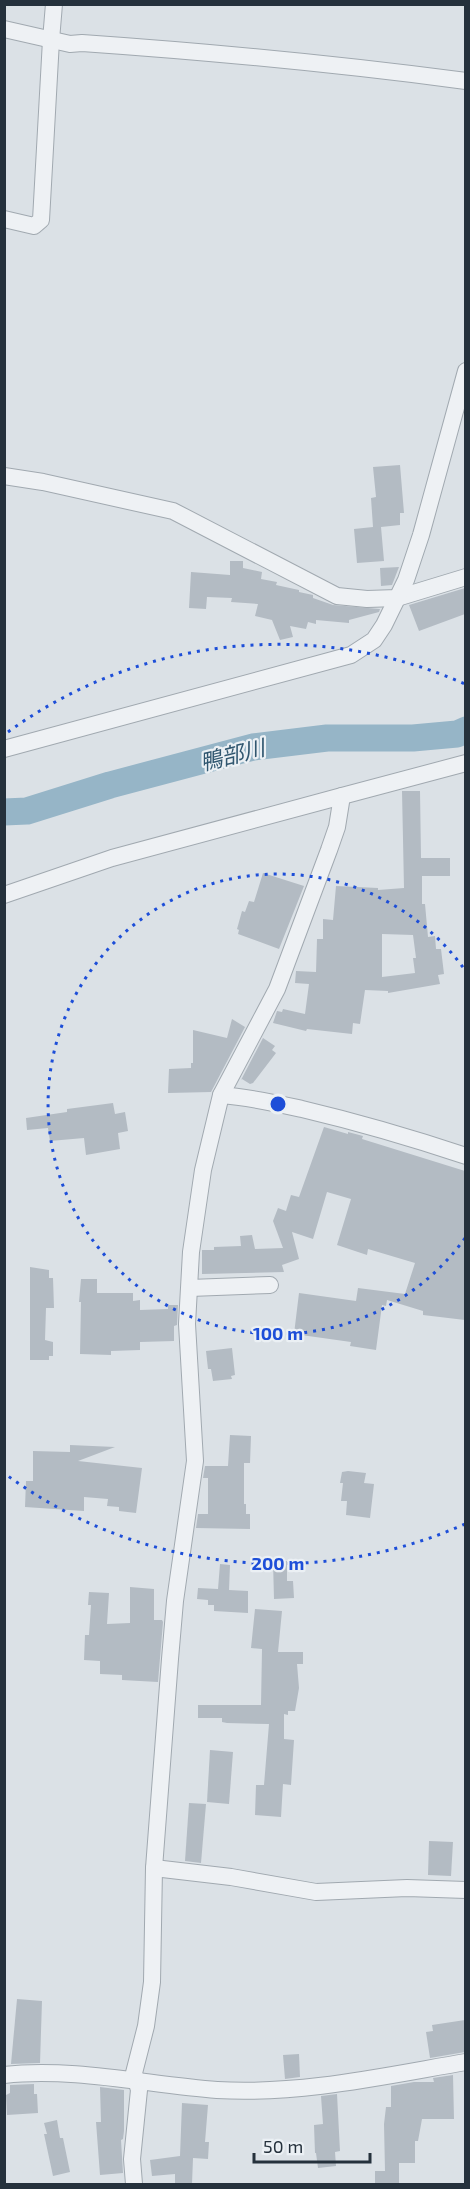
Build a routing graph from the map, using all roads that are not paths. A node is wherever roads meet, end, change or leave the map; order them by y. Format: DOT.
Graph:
graph roads {
  1 [pos="54,4"];
  2 [pos="4,29"];
  3 [pos="51,40"];
  4 [pos="465,81"];
  5 [pos="4,219"];
  6 [pos="465,371"];
  7 [pos="4,476"];
  8 [pos="465,577"];
  9 [pos="397,598"];
  10 [pos="4,749"];
  11 [pos="465,763"];
  12 [pos="342,796"];
  13 [pos="4,895"];
  14 [pos="221,1095"];
  15 [pos="465,1156"];
  16 [pos="270,1285"];
  17 [pos="190,1288"];
  18 [pos="154,1868"];
  19 [pos="465,1890"];
  20 [pos="465,2062"];
  21 [pos="4,2075"];
  22 [pos="136,2082"];
  23 [pos="134,2184"];
  1 -- 3 [label="street"];
  2 -- 3 [label="street"];
  3 -- 4 [label="street"];
  3 -- 5 [label="street"];
  6 -- 9 [label="street"];
  7 -- 9 [label="street"];
  8 -- 9 [label="street"];
  9 -- 10 [label="street"];
  11 -- 12 [label="street"];
  12 -- 13 [label="street"];
  12 -- 14 [label="street"];
  14 -- 15 [label="street"];
  14 -- 17 [label="street"];
  16 -- 17 [label="street"];
  17 -- 18 [label="street"];
  18 -- 19 [label="street"];
  18 -- 22 [label="street"];
  20 -- 22 [label="street"];
  21 -- 22 [label="street"];
  22 -- 23 [label="street"];
}
